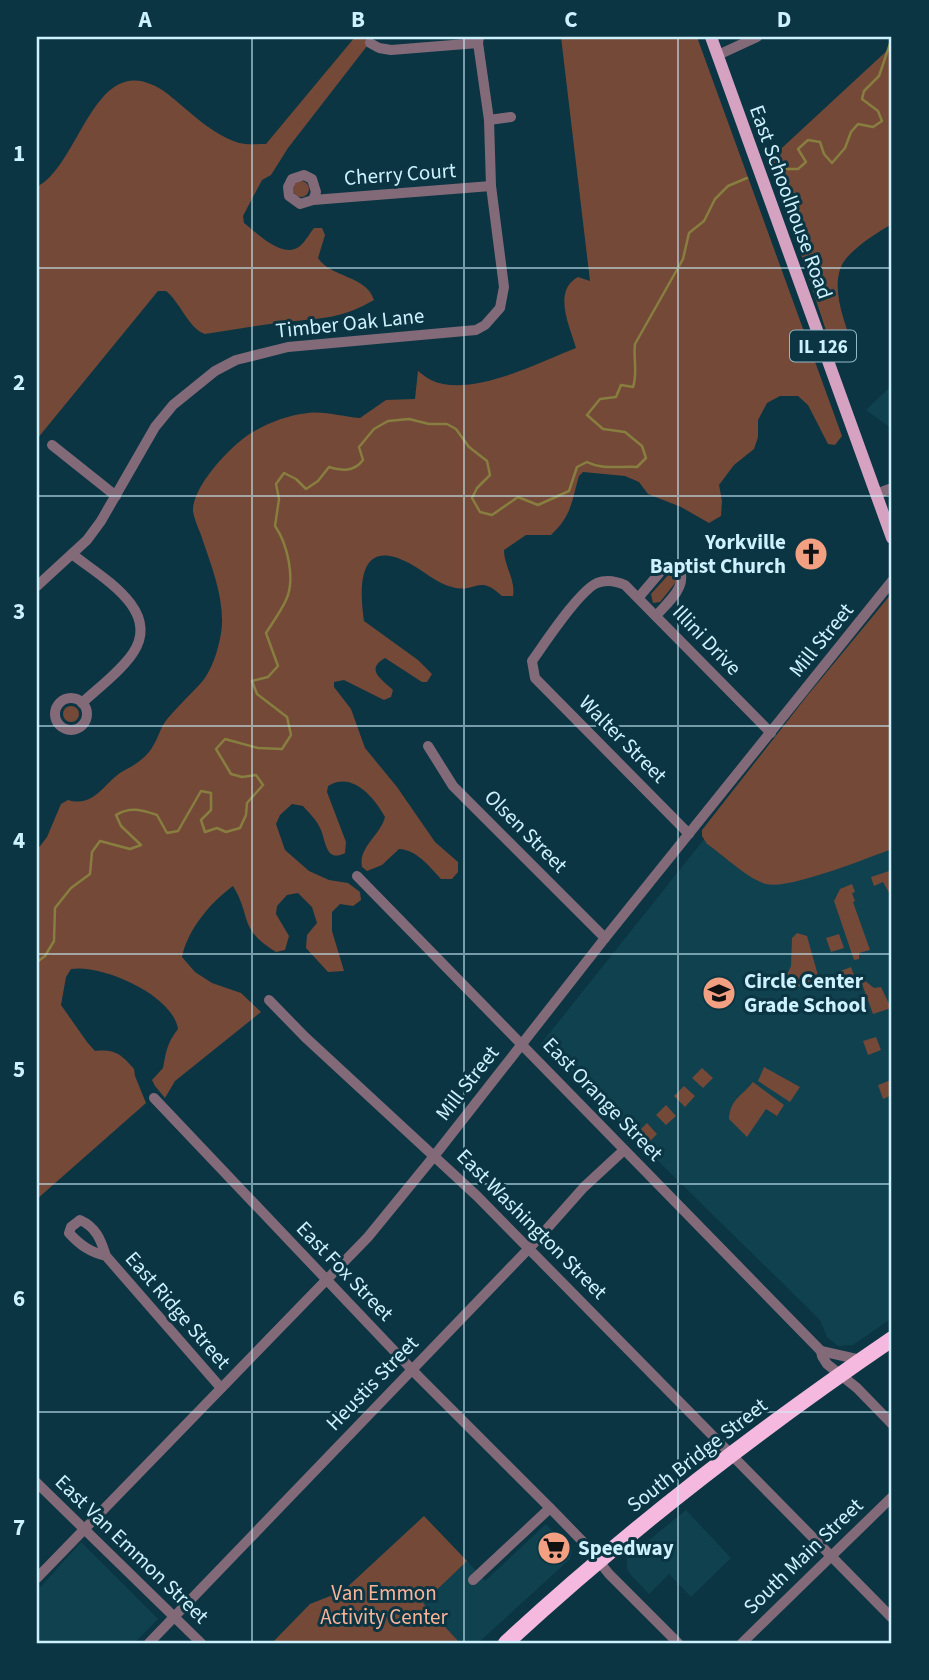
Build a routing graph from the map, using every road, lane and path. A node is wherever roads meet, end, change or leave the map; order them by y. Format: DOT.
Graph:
graph roads {
  1 [pos="711,37"];
  2 [pos="757,37"];
  3 [pos="478,40"];
  4 [pos="370,43"];
  5 [pos="718,55"];
  6 [pos="511,117"];
  7 [pos="489,120"];
  8 [pos="491,186"];
  9 [pos="313,200"];
  10 [pos="52,445"];
  11 [pos="892,488"];
  12 [pos="876,494"];
  13 [pos="116,496"];
  14 [pos="892,538"];
  15 [pos="72,554"];
  16 [pos="892,581"];
  17 [pos="37,586"];
  18 [pos="639,597"];
  19 [pos="656,616"];
  20 [pos="533,670"];
  21 [pos="82,703"];
  22 [pos="771,733"];
  23 [pos="428,746"];
  24 [pos="689,834"];
  25 [pos="357,876"];
  26 [pos="605,937"];
  27 [pos="268,1000"];
  28 [pos="522,1043"];
  29 [pos="154,1098"];
  30 [pos="624,1150"];
  31 [pos="435,1156"];
  32 [pos="529,1249"];
  33 [pos="106,1256"];
  34 [pos="328,1280"];
  35 [pos="892,1339"];
  36 [pos="821,1351"];
  37 [pos="861,1360"];
  38 [pos="412,1370"];
  39 [pos="841,1374"];
  40 [pos="221,1388"];
  41 [pos="892,1424"];
  42 [pos="730,1454"];
  43 [pos="37,1483"];
  44 [pos="892,1497"];
  45 [pos="550,1508"];
  46 [pos="83,1529"];
  47 [pos="831,1557"];
  48 [pos="597,1560"];
  49 [pos="37,1578"];
  50 [pos="473,1580"];
  51 [pos="173,1618"];
  52 [pos="892,1618"];
  53 [pos="149,1643"];
  54 [pos="201,1643"];
  55 [pos="506,1643"];
  56 [pos="678,1643"];
  57 [pos="742,1643"];
  1 -- 5 [label="main road, East Schoolhouse Road"];
  2 -- 5 [label="street"];
  3 -- 4 [label="street"];
  3 -- 7 [label="street, Timber Oak Lane"];
  5 -- 12 [label="main road, East Schoolhouse Road / IL 126"];
  6 -- 7 [label="street"];
  7 -- 8 [label="street, Timber Oak Lane"];
  8 -- 9 [label="street, Cherry Court"];
  8 -- 13 [label="street, Timber Oak Lane"];
  10 -- 13 [label="street"];
  11 -- 12 [label="street"];
  12 -- 14 [label="main road, East Schoolhouse Road / IL 126"];
  13 -- 15 [label="street, Timber Oak Lane"];
  15 -- 17 [label="street, Timber Oak Lane"];
  15 -- 21 [label="street"];
  16 -- 22 [label="street, Mill Street"];
  18 -- 19 [label="street, Illini Drive"];
  18 -- 19 [label="street"];
  18 -- 20 [label="street, Illini Drive"];
  19 -- 22 [label="street, Illini Drive"];
  20 -- 24 [label="street, Walter Street"];
  22 -- 24 [label="street, Mill Street"];
  23 -- 26 [label="street, Olsen Street"];
  24 -- 26 [label="street, Mill Street"];
  25 -- 28 [label="street, East Orange Street"];
  26 -- 28 [label="street, Mill Street"];
  27 -- 31 [label="street, East Washington Street"];
  28 -- 30 [label="street, East Orange Street"];
  28 -- 31 [label="street, Mill Street"];
  29 -- 34 [label="street, East Fox Street"];
  30 -- 32 [label="street, Heustis Street"];
  30 -- 36 [label="street, East Orange Street"];
  31 -- 32 [label="street, East Washington Street"];
  31 -- 34 [label="street, Mill Street"];
  32 -- 38 [label="street, Heustis Street"];
  32 -- 42 [label="street, East Washington Street"];
  33 -- 40 [label="street, East Ridge Street"];
  34 -- 38 [label="street, East Fox Street"];
  34 -- 40 [label="street, Mill Street"];
  35 -- 37 [label="highway, South Bridge Street"];
  36 -- 37 [label="street"];
  36 -- 39 [label="street, East Orange Street"];
  37 -- 39 [label="highway, South Bridge Street"];
  38 -- 45 [label="street, East Fox Street"];
  38 -- 51 [label="street, Heustis Street"];
  39 -- 41 [label="street, East Orange Street"];
  39 -- 42 [label="highway, South Bridge Street"];
  40 -- 46 [label="street, Mill Street"];
  42 -- 47 [label="street, East Washington Street"];
  42 -- 48 [label="highway, South Bridge Street"];
  43 -- 46 [label="street, East Van Emmon Street"];
  44 -- 47 [label="street, South Main Street"];
  45 -- 48 [label="street, East Fox Street"];
  45 -- 50 [label="street"];
  46 -- 49 [label="street, Mill Street"];
  46 -- 51 [label="street, East Van Emmon Street"];
  47 -- 52 [label="street, East Washington Street"];
  47 -- 57 [label="street, South Main Street"];
  48 -- 55 [label="highway, South Bridge Street"];
  48 -- 56 [label="street, East Fox Street"];
  51 -- 53 [label="street, Heustis Street"];
  51 -- 54 [label="street, East Van Emmon Street"];
}
